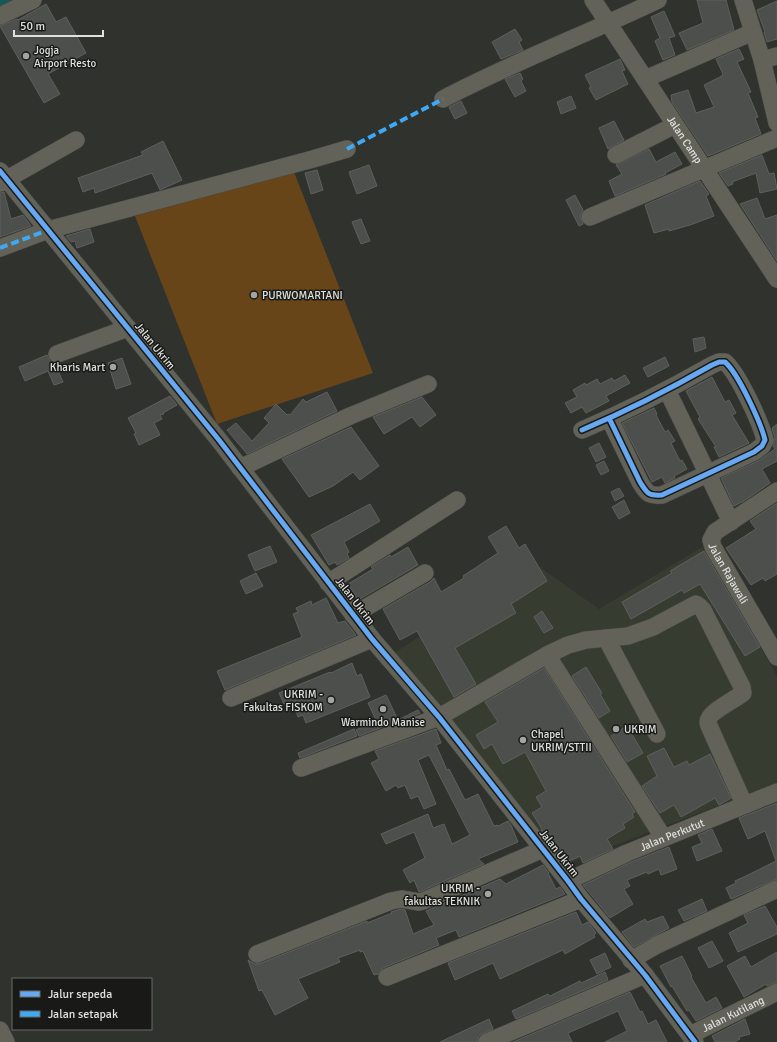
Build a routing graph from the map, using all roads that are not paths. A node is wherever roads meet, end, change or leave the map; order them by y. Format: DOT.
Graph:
graph roads {
  1 [pos="33,0"];
  2 [pos="593,0"];
  3 [pos="658,0"];
  4 [pos="743,0"];
  5 [pos="0,16"];
  6 [pos="608,24"];
  7 [pos="753,32"];
  8 [pos="770,58"];
  9 [pos="645,79"];
  10 [pos="443,99"];
  11 [pos="776,118"];
  12 [pos="675,125"];
  13 [pos="777,138"];
  14 [pos="76,140"];
  15 [pos="347,148"];
  16 [pos="616,155"];
  17 [pos="704,169"];
  18 [pos="2,178"];
  19 [pos="590,217"];
  20 [pos="48,230"];
  21 [pos="0,248"];
  22 [pos="777,279"];
  23 [pos="128,328"];
  24 [pos="57,354"];
  25 [pos="428,384"];
  26 [pos="667,390"];
  27 [pos="609,418"];
  28 [pos="582,430"];
  29 [pos="240,468"];
  30 [pos="707,475"];
  31 [pos="777,491"];
  32 [pos="457,500"];
  33 [pos="731,522"];
  34 [pos="425,574"];
  35 [pos="328,583"];
  36 [pos="353,614"];
  37 [pos="606,638"];
  38 [pos="372,639"];
  39 [pos="547,655"];
  40 [pos="777,657"];
  41 [pos="231,698"];
  42 [pos="439,717"];
  43 [pos="657,734"];
  44 [pos="301,768"];
  45 [pos="777,792"];
  46 [pos="744,804"];
  47 [pos="663,837"];
  48 [pos="543,849"];
  49 [pos="568,881"];
  50 [pos="777,889"];
  51 [pos="581,899"];
  52 [pos="257,954"];
  53 [pos="631,960"];
  54 [pos="645,975"];
  55 [pos="387,978"];
  56 [pos="777,992"];
  57 [pos="0,1030"];
  58 [pos="693,1039"];
  59 [pos="6,1042"];
  60 [pos="487,1042"];
  1 -- 5 [label="street"];
  2 -- 6 [label="street, Jalan Camp"];
  3 -- 6 [label="street"];
  4 -- 7 [label="street"];
  6 -- 9 [label="street, Jalan Camp"];
  6 -- 10 [label="street"];
  7 -- 8 [label="street"];
  7 -- 9 [label="street"];
  8 -- 11 [label="street"];
  9 -- 12 [label="street, Jalan Camp"];
  12 -- 16 [label="street"];
  12 -- 17 [label="street, Jalan Camp"];
  13 -- 17 [label="street"];
  14 -- 18 [label="street"];
  15 -- 20 [label="street"];
  17 -- 19 [label="street"];
  17 -- 22 [label="street, Jalan Camp"];
  18 -- 20 [label="street, Jalan Ukrim"];
  20 -- 21 [label="street"];
  20 -- 23 [label="street, Jalan Ukrim"];
  23 -- 24 [label="street"];
  23 -- 29 [label="street, Jalan Ukrim"];
  25 -- 29 [label="street"];
  26 -- 27 [label="street"];
  26 -- 30 [label="street"];
  26 -- 30 [label="street"];
  27 -- 28 [label="street"];
  27 -- 30 [label="street"];
  29 -- 35 [label="street, Jalan Ukrim"];
  30 -- 33 [label="street"];
  31 -- 33 [label="street, Jalan Rajawali"];
  32 -- 35 [label="street"];
  33 -- 40 [label="street, Jalan Rajawali"];
  34 -- 36 [label="street"];
  35 -- 36 [label="street, Jalan Ukrim"];
  36 -- 38 [label="street, Jalan Ukrim"];
  37 -- 39 [label="street"];
  37 -- 43 [label="street"];
  37 -- 46 [label="street"];
  38 -- 41 [label="street"];
  38 -- 42 [label="street, Jalan Ukrim"];
  39 -- 42 [label="street"];
  39 -- 47 [label="street"];
  42 -- 44 [label="street"];
  42 -- 48 [label="street, Jalan Ukrim"];
  45 -- 46 [label="street, Jalan Perkutut"];
  46 -- 47 [label="street, Jalan Perkutut"];
  47 -- 49 [label="street, Jalan Perkutut"];
  48 -- 49 [label="street, Jalan Ukrim"];
  48 -- 52 [label="street"];
  49 -- 51 [label="street, Jalan Ukrim"];
  50 -- 53 [label="street"];
  51 -- 53 [label="street, Jalan Ukrim"];
  51 -- 55 [label="street"];
  53 -- 54 [label="street, Jalan Ukrim"];
  54 -- 58 [label="street, Jalan Ukrim"];
  54 -- 60 [label="street"];
  56 -- 58 [label="street, Jalan Kutilang"];
  57 -- 59 [label="street"];
}
